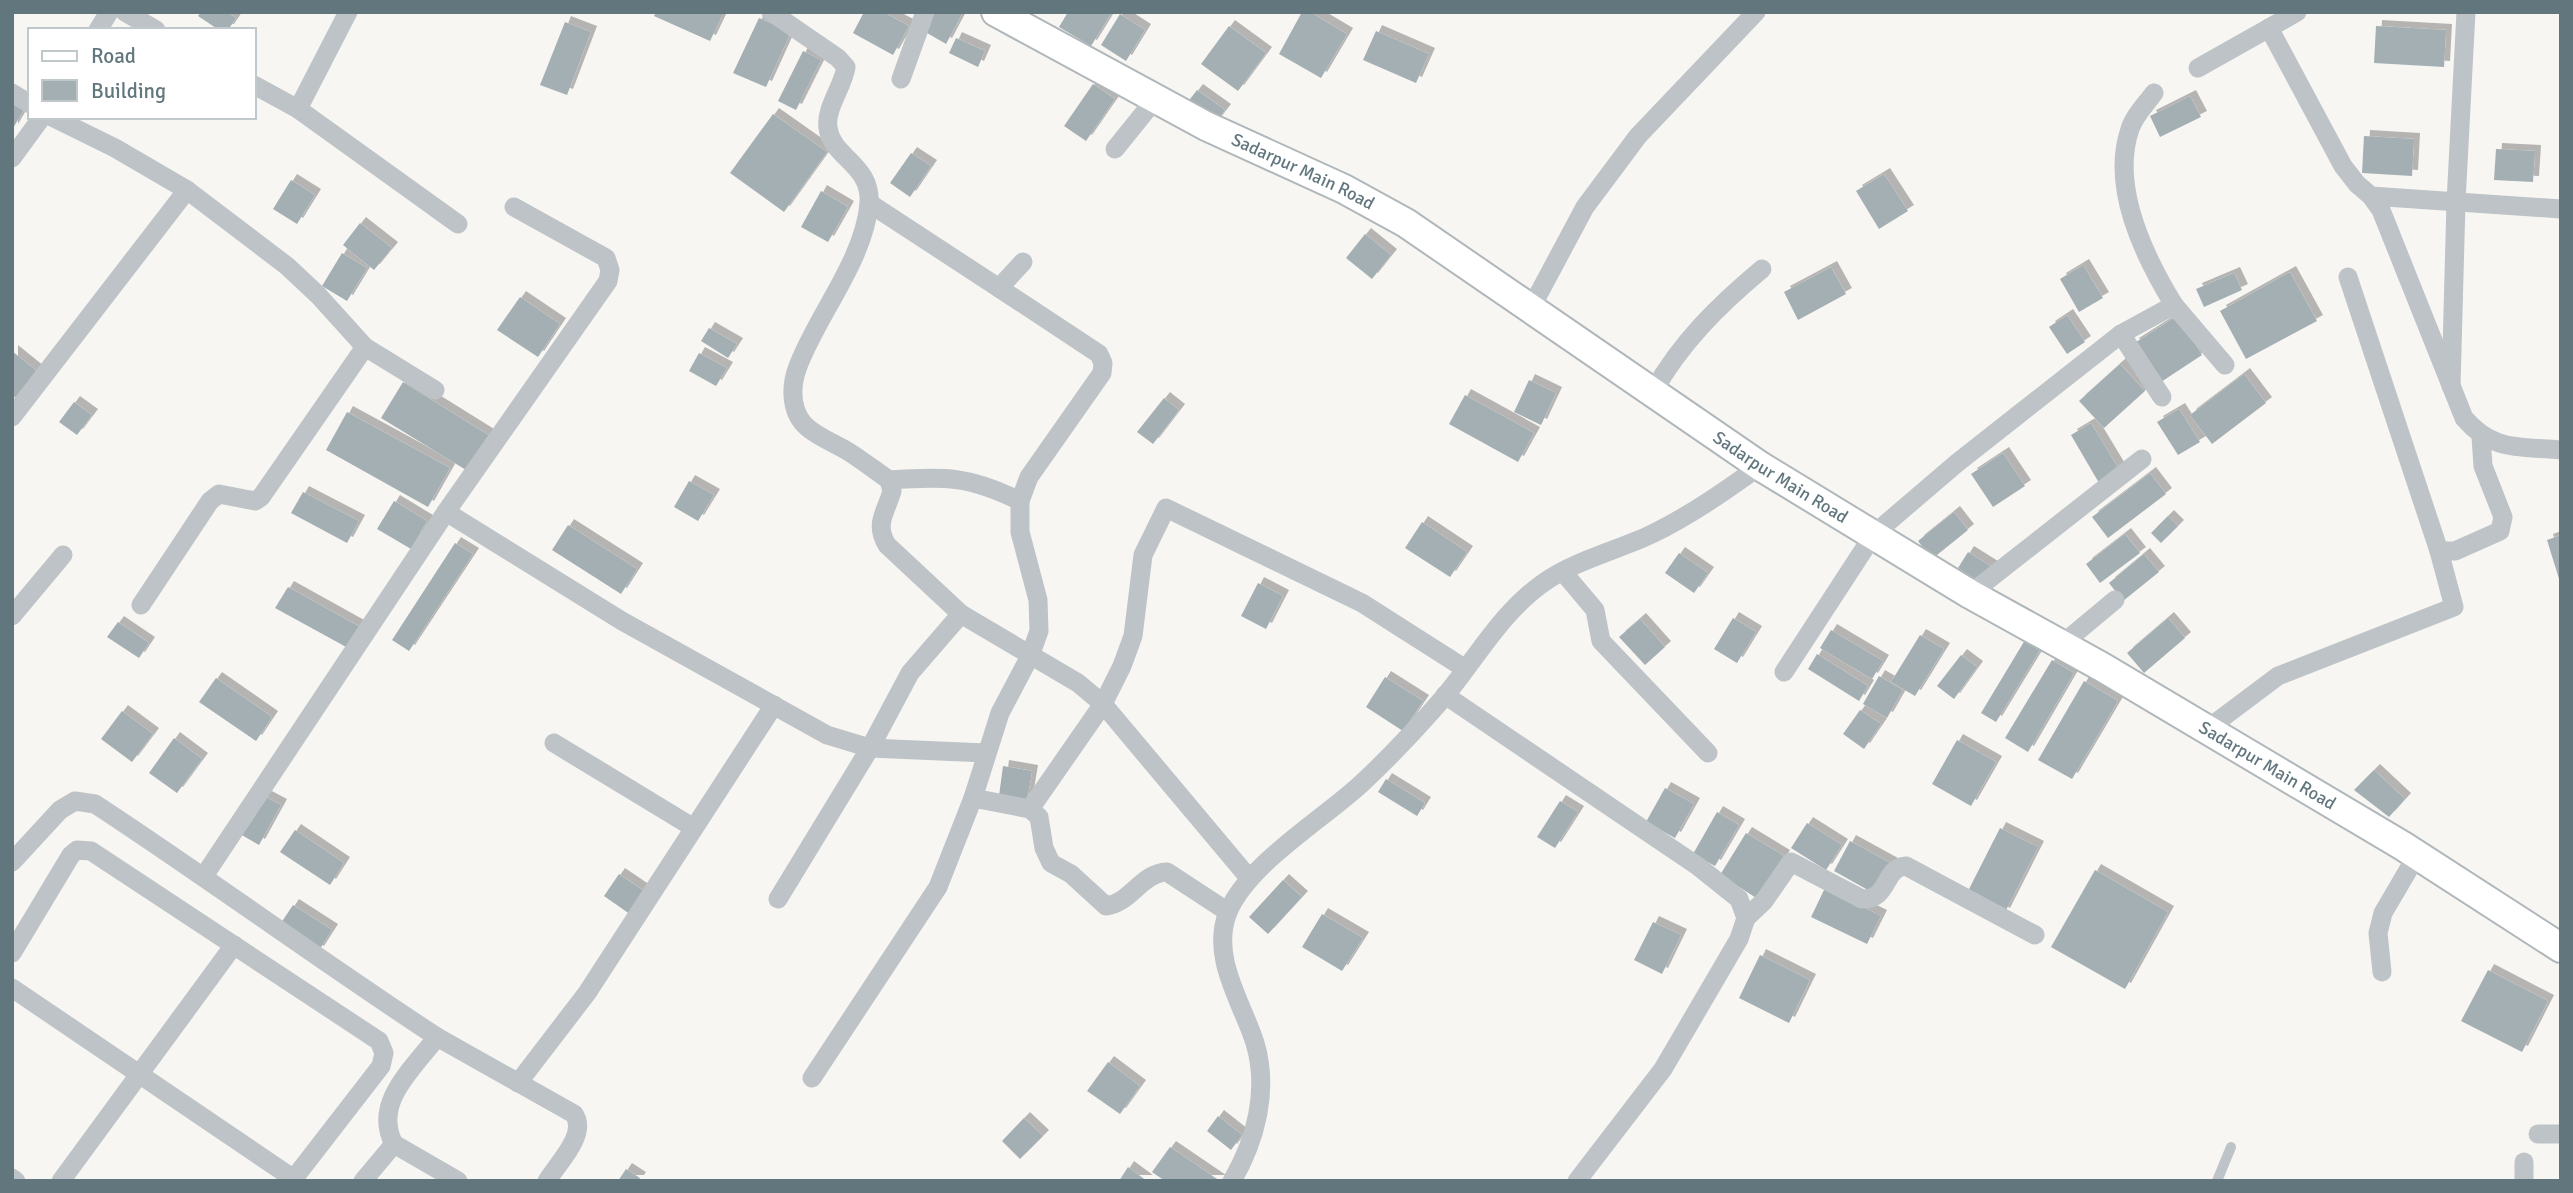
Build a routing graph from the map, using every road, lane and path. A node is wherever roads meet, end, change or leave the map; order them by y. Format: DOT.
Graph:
graph roads {
  1 [pos="109,12"];
  2 [pos="125,12"];
  3 [pos="348,12"];
  4 [pos="771,12"];
  5 [pos="925,12"];
  6 [pos="996,12"];
  7 [pos="1756,12"];
  8 [pos="2297,12"];
  9 [pos="2466,12"];
  10 [pos="99,28"];
  11 [pos="153,28"];
  12 [pos="2269,29"];
  13 [pos="2198,68"];
  14 [pos="901,79"];
  15 [pos="256,86"];
  16 [pos="12,93"];
  17 [pos="2154,93"];
  18 [pos="1157,97"];
  19 [pos="28,103"];
  20 [pos="298,109"];
  21 [pos="40,119"];
  22 [pos="56,119"];
  23 [pos="1115,149"];
  24 [pos="12,159"];
  25 [pos="187,190"];
  26 [pos="2371,196"];
  27 [pos="2456,202"];
  28 [pos="869,204"];
  29 [pos="514,207"];
  30 [pos="2561,209"];
  31 [pos="458,224"];
  32 [pos="1023,262"];
  33 [pos="1762,268"];
  34 [pos="2348,277"];
  35 [pos="999,288"];
  36 [pos="2174,305"];
  37 [pos="1531,309"];
  38 [pos="2121,334"];
  39 [pos="365,346"];
  40 [pos="2225,365"];
  41 [pos="2451,386"];
  42 [pos="435,390"];
  43 [pos="1653,392"];
  44 [pos="2162,397"];
  45 [pos="12,417"];
  46 [pos="2481,437"];
  47 [pos="2561,450"];
  48 [pos="2142,459"];
  49 [pos="1760,466"];
  50 [pos="888,480"];
  51 [pos="1020,502"];
  52 [pos="446,512"];
  53 [pos="1874,534"];
  54 [pos="2439,551"];
  55 [pos="63,555"];
  56 [pos="1563,572"];
  57 [pos="1970,594"];
  58 [pos="2115,600"];
  59 [pos="141,605"];
  60 [pos="961,614"];
  61 [pos="12,617"];
  62 [pos="2061,645"];
  63 [pos="1030,656"];
  64 [pos="1464,668"];
  65 [pos="1784,672"];
  66 [pos="1445,695"];
  67 [pos="1103,704"];
  68 [pos="774,705"];
  69 [pos="2206,730"];
  70 [pos="554,743"];
  71 [pos="870,748"];
  72 [pos="1709,753"];
  73 [pos="986,754"];
  74 [pos="973,798"];
  75 [pos="1030,808"];
  76 [pos="694,828"];
  77 [pos="2417,855"];
  78 [pos="12,862"];
  79 [pos="204,876"];
  80 [pos="1249,878"];
  81 [pos="778,899"];
  82 [pos="1228,912"];
  83 [pos="1746,918"];
  84 [pos="2035,934"];
  85 [pos="2559,944"];
  86 [pos="234,945"];
  87 [pos="12,953"];
  88 [pos="2382,972"];
  89 [pos="12,988"];
  90 [pos="437,1037"];
  91 [pos="139,1074"];
  92 [pos="812,1078"];
  93 [pos="518,1083"];
  94 [pos="2538,1134"];
  95 [pos="2561,1134"];
  96 [pos="394,1144"];
  97 [pos="2231,1147"];
  98 [pos="1584,1178"];
  99 [pos="293,1180"];
  100 [pos="61,1181"];
  101 [pos="363,1181"];
  102 [pos="458,1181"];
  103 [pos="547,1181"];
  104 [pos="1233,1181"];
  105 [pos="2217,1181"];
  1 -- 10 [label="street"];
  2 -- 11 [label="street"];
  3 -- 20 [label="street"];
  4 -- 28 [label="street"];
  5 -- 14 [label="street"];
  6 -- 18 [label="street, Sadarpur Main Road"];
  7 -- 37 [label="street"];
  8 -- 12 [label="street"];
  9 -- 27 [label="street"];
  12 -- 13 [label="street"];
  12 -- 26 [label="street"];
  15 -- 20 [label="street"];
  16 -- 19 [label="street"];
  17 -- 36 [label="street"];
  18 -- 23 [label="street"];
  18 -- 37 [label="street, Sadarpur Main Road"];
  20 -- 31 [label="street"];
  21 -- 24 [label="street"];
  22 -- 25 [label="street"];
  25 -- 39 [label="street"];
  25 -- 45 [label="street"];
  26 -- 27 [label="street"];
  26 -- 41 [label="street"];
  27 -- 30 [label="street"];
  27 -- 41 [label="street"];
  28 -- 35 [label="street"];
  28 -- 50 [label="street"];
  29 -- 52 [label="street"];
  32 -- 35 [label="street"];
  33 -- 43 [label="street"];
  34 -- 54 [label="street"];
  35 -- 51 [label="street"];
  36 -- 38 [label="street"];
  36 -- 40 [label="street"];
  37 -- 43 [label="street, Sadarpur Main Road"];
  38 -- 44 [label="street"];
  38 -- 53 [label="street"];
  39 -- 42 [label="street"];
  39 -- 59 [label="street"];
  41 -- 46 [label="street"];
  43 -- 49 [label="street, Sadarpur Main Road"];
  46 -- 47 [label="street"];
  46 -- 54 [label="street"];
  48 -- 57 [label="street"];
  49 -- 53 [label="street, Sadarpur Main Road"];
  49 -- 56 [label="street"];
  50 -- 51 [label="street"];
  50 -- 60 [label="street"];
  51 -- 63 [label="street"];
  52 -- 68 [label="street"];
  52 -- 79 [label="street"];
  53 -- 57 [label="street, Sadarpur Main Road"];
  53 -- 65 [label="street"];
  54 -- 69 [label="street"];
  55 -- 61 [label="street"];
  56 -- 64 [label="street"];
  56 -- 72 [label="street"];
  57 -- 62 [label="street, Sadarpur Main Road"];
  58 -- 62 [label="street"];
  60 -- 63 [label="street"];
  60 -- 71 [label="street"];
  62 -- 69 [label="street, Sadarpur Main Road"];
  63 -- 67 [label="street"];
  63 -- 73 [label="street"];
  64 -- 66 [label="street"];
  64 -- 67 [label="street"];
  66 -- 80 [label="street"];
  66 -- 83 [label="street"];
  67 -- 75 [label="street"];
  67 -- 80 [label="street"];
  68 -- 71 [label="street"];
  68 -- 76 [label="street"];
  69 -- 77 [label="street, Sadarpur Main Road"];
  70 -- 76 [label="street"];
  71 -- 73 [label="street"];
  71 -- 81 [label="street"];
  73 -- 74 [label="street"];
  74 -- 75 [label="street"];
  74 -- 92 [label="street"];
  75 -- 82 [label="street"];
  76 -- 93 [label="street"];
  77 -- 85 [label="street, Sadarpur Main Road"];
  77 -- 88 [label="street"];
  78 -- 79 [label="street"];
  79 -- 90 [label="street"];
  80 -- 82 [label="street"];
  82 -- 104 [label="street"];
  83 -- 84 [label="street"];
  83 -- 98 [label="street"];
  86 -- 87 [label="street"];
  86 -- 91 [label="street"];
  86 -- 99 [label="street"];
  89 -- 91 [label="street"];
  90 -- 93 [label="street"];
  90 -- 96 [label="street"];
  91 -- 99 [label="street"];
  91 -- 100 [label="street"];
  93 -- 103 [label="street"];
  94 -- 95 [label="street"];
  96 -- 101 [label="street"];
  96 -- 102 [label="street"];
  97 -- 105 [label="lane"];
}
